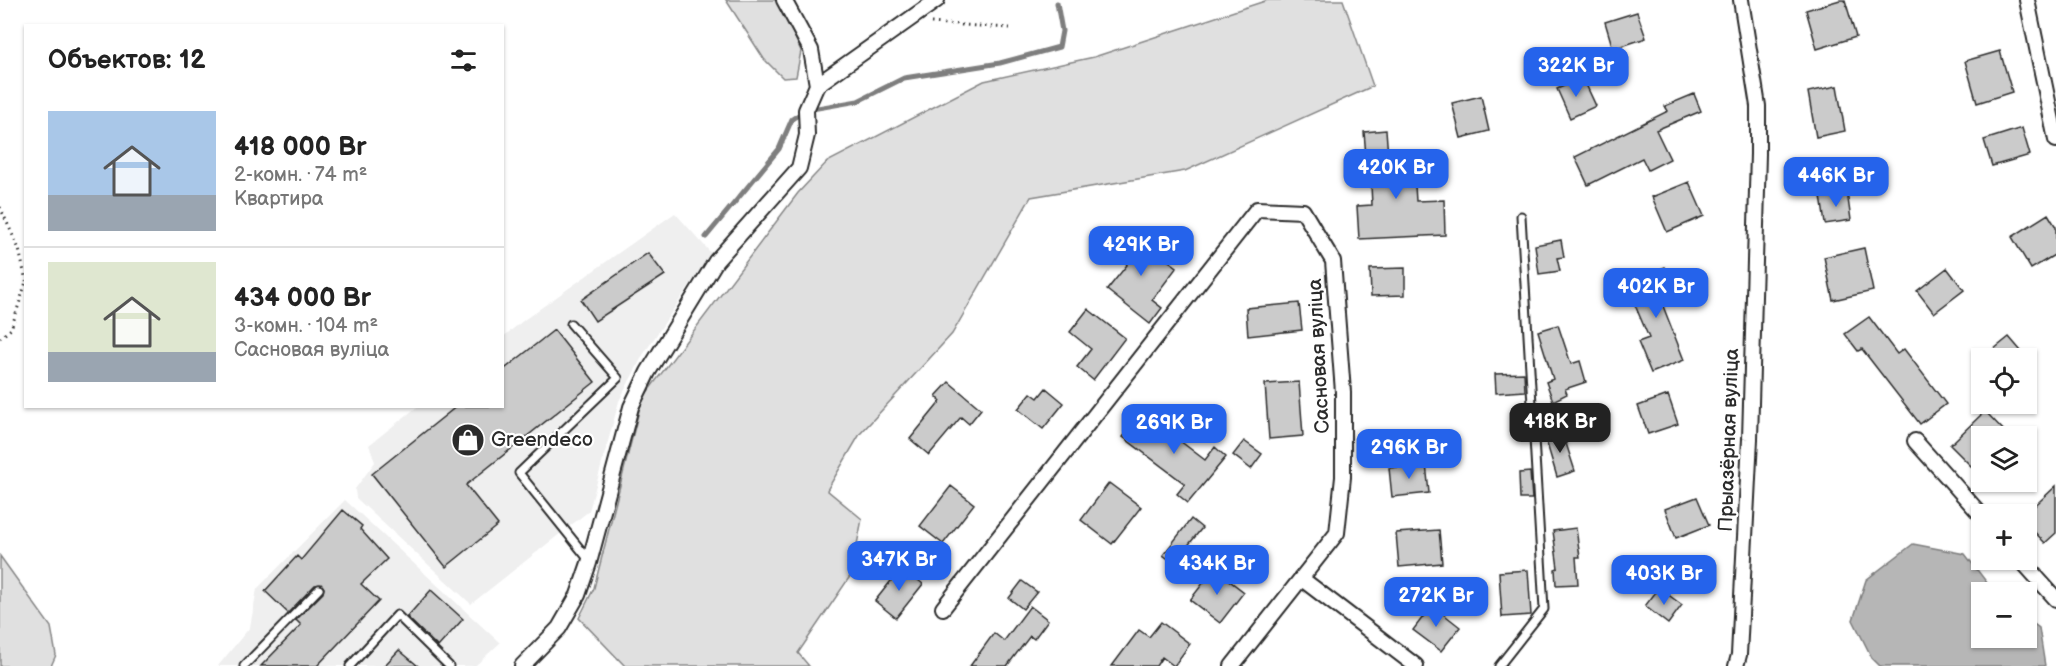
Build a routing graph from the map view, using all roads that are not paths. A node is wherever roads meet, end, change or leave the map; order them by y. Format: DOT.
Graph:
graph roads {
  1 [pos="784,0"];
  2 [pos="937,0"];
  3 [pos="1741,0"];
  4 [pos="2027,0"];
  5 [pos="817,85"];
  6 [pos="2056,140"];
  7 [pos="1521,216"];
  8 [pos="571,324"];
  9 [pos="1915,441"];
  10 [pos="1971,504"];
  11 [pos="589,560"];
  12 [pos="2030,570"];
  13 [pos="1302,579"];
  14 [pos="319,590"];
  15 [pos="2056,599"];
  16 [pos="943,608"];
  17 [pos="244,666"];
  18 [pos="350,666"];
  19 [pos="449,666"];
  20 [pos="522,666"];
  21 [pos="1232,666"];
  22 [pos="1416,666"];
  23 [pos="1499,666"];
  24 [pos="1736,666"];
  1 -- 5 [label="street"];
  2 -- 5 [label="street"];
  3 -- 24 [label="street, Прыазёрная вуліца"];
  4 -- 6 [label="street"];
  5 -- 11 [label="street"];
  7 -- 23 [label="lane"];
  8 -- 11 [label="lane"];
  9 -- 10 [label="street"];
  11 -- 20 [label="street"];
  12 -- 15 [label="street"];
  13 -- 16 [label="street, Сасновая вуліца"];
  13 -- 21 [label="street, Сасновая вуліца"];
  13 -- 22 [label="street"];
  14 -- 17 [label="lane"];
  18 -- 19 [label="lane"];
}
